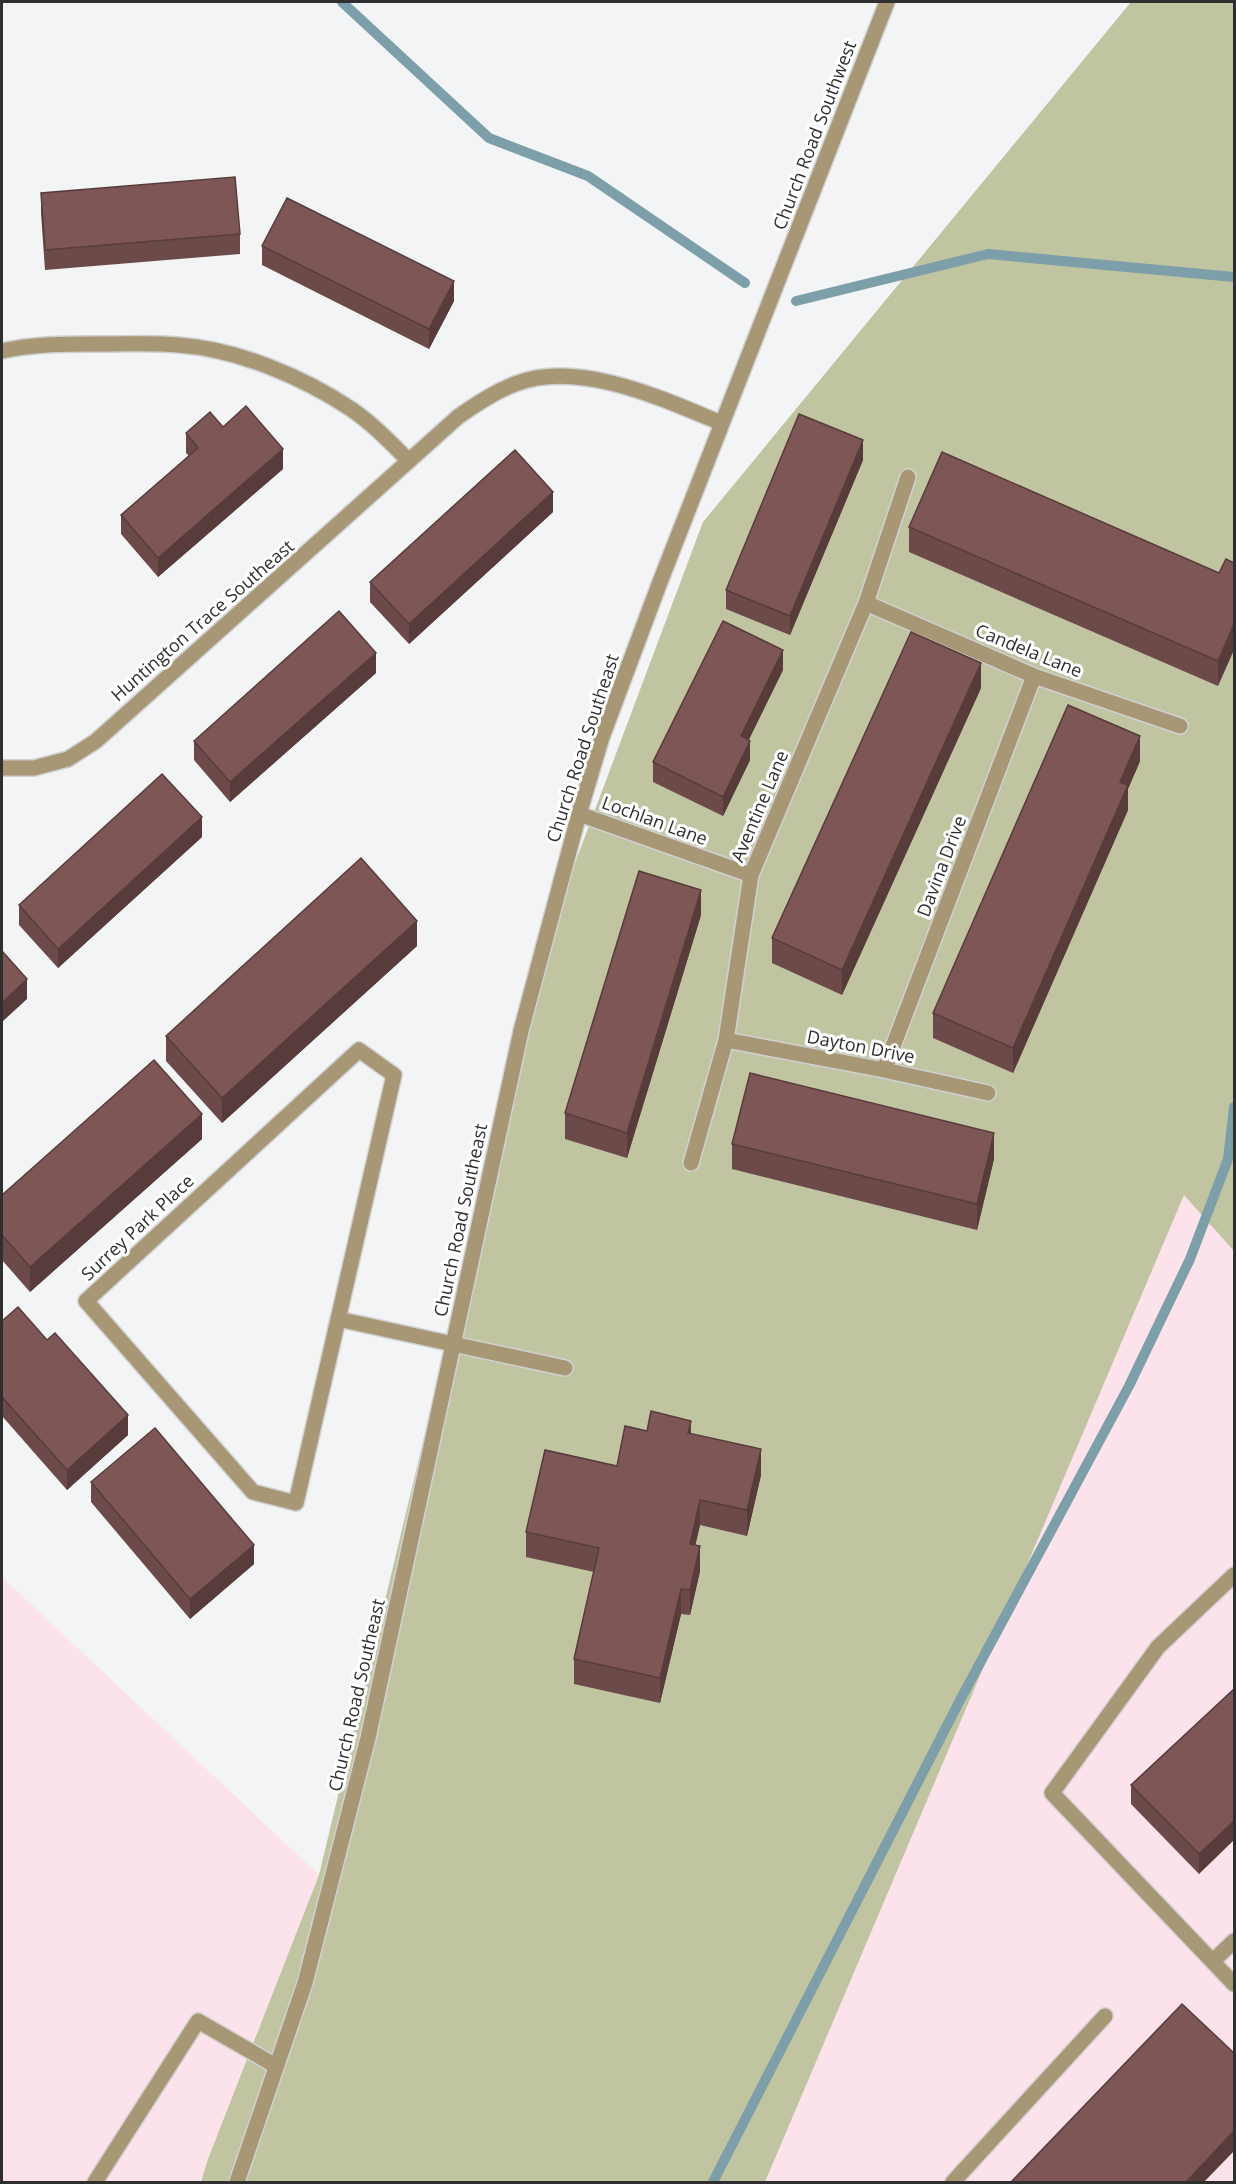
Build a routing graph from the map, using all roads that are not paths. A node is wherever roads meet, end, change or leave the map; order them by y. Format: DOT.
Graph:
graph roads {
  1 [pos="887,2"];
  2 [pos="777,283"];
  3 [pos="2,351"];
  4 [pos="722,423"];
  5 [pos="409,461"];
  6 [pos="908,477"];
  7 [pos="866,603"];
  8 [pos="1034,676"];
  9 [pos="1180,726"];
  10 [pos="2,770"];
  11 [pos="579,814"];
  12 [pos="751,875"];
  13 [pos="726,1040"];
  14 [pos="884,1070"];
  15 [pos="988,1093"];
  16 [pos="691,1163"];
  17 [pos="338,1318"];
  18 [pos="453,1344"];
  19 [pos="565,1368"];
  20 [pos="1234,1575"];
  21 [pos="1234,1941"];
  22 [pos="1213,1961"];
  23 [pos="1234,1983"];
  24 [pos="1105,2016"];
  25 [pos="276,2066"];
  26 [pos="95,2182"];
  27 [pos="237,2182"];
  28 [pos="953,2182"];
  1 -- 2 [label="street, Church Road Southwest"];
  2 -- 4 [label="street, Church Road Southeast"];
  3 -- 5 [label="street"];
  4 -- 5 [label="street, Huntington Trace Southeast"];
  4 -- 11 [label="street, Church Road Southeast"];
  5 -- 10 [label="street, Huntington Trace Southeast"];
  6 -- 7 [label="street, Aventine Lane"];
  7 -- 8 [label="street, Candela Lane"];
  7 -- 12 [label="street, Aventine Lane"];
  8 -- 9 [label="street, Candela Lane"];
  8 -- 14 [label="street, Davina Drive"];
  11 -- 12 [label="street, Lochlan Lane"];
  11 -- 18 [label="street, Church Road Southeast"];
  12 -- 13 [label="street, Aventine Lane"];
  13 -- 14 [label="street, Dayton Drive"];
  13 -- 16 [label="street, Aventine Lane"];
  14 -- 15 [label="street, Dayton Drive"];
  17 -- 17 [label="street, Surrey Park Place"];
  17 -- 18 [label="street"];
  18 -- 19 [label="street"];
  18 -- 25 [label="street, Church Road Southeast"];
  20 -- 22 [label="street"];
  21 -- 22 [label="street"];
  22 -- 23 [label="street"];
  24 -- 28 [label="street"];
  25 -- 26 [label="street"];
  25 -- 27 [label="street, Church Road Southeast"];
}
